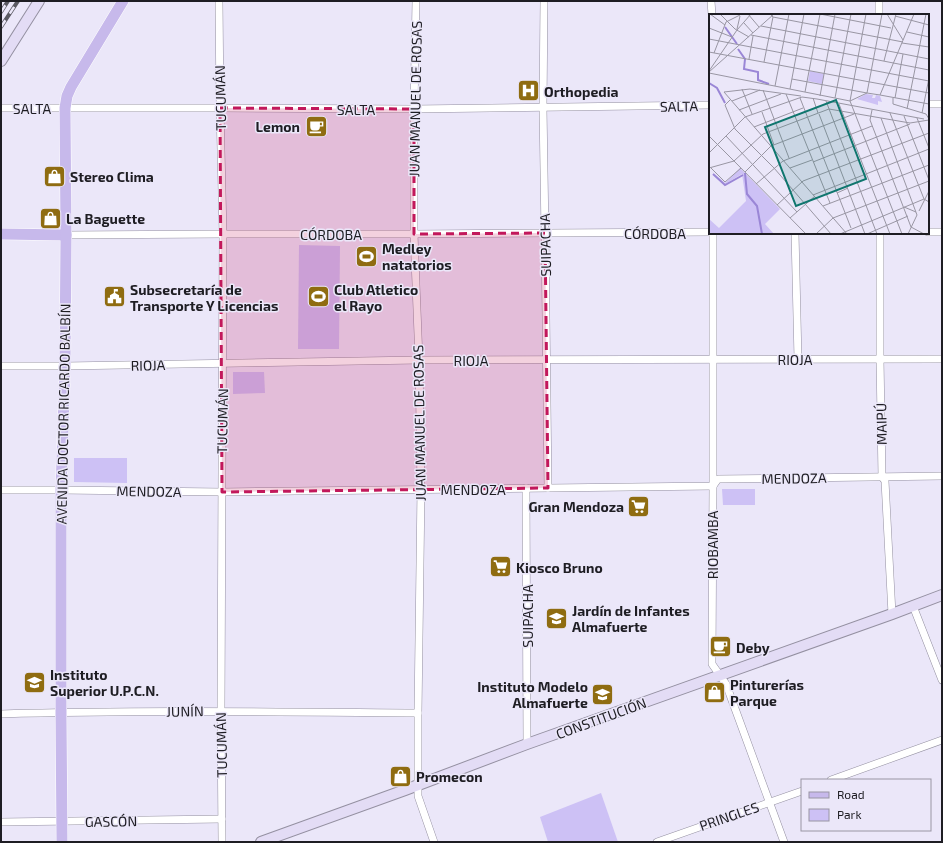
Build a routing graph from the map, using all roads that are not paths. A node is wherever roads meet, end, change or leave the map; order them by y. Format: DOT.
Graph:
graph roads {
  1 [pos="39,1"];
  2 [pos="123,1"];
  3 [pos="220,1"];
  4 [pos="416,1"];
  5 [pos="544,1"];
  6 [pos="711,1"];
  7 [pos="879,1"];
  8 [pos="712,14"];
  9 [pos="879,14"];
  10 [pos="1,61"];
  11 [pos="929,104"];
  12 [pos="942,104"];
  13 [pos="709,106"];
  14 [pos="1,108"];
  15 [pos="65,108"];
  16 [pos="220,108"];
  17 [pos="543,108"];
  18 [pos="414,109"];
  19 [pos="929,232"];
  20 [pos="942,232"];
  21 [pos="545,233"];
  22 [pos="709,233"];
  23 [pos="1,234"];
  24 [pos="223,234"];
  25 [pos="414,234"];
  26 [pos="711,234"];
  27 [pos="795,234"];
  28 [pos="880,234"];
  29 [pos="66,235"];
  30 [pos="713,359"];
  31 [pos="798,359"];
  32 [pos="880,359"];
  33 [pos="942,359"];
  34 [pos="419,360"];
  35 [pos="547,360"];
  36 [pos="223,364"];
  37 [pos="1,366"];
  38 [pos="64,366"];
  39 [pos="942,476"];
  40 [pos="882,477"];
  41 [pos="713,486"];
  42 [pos="526,488"];
  43 [pos="548,488"];
  44 [pos="421,489"];
  45 [pos="1,490"];
  46 [pos="61,490"];
  47 [pos="222,492"];
  48 [pos="942,595"];
  49 [pos="913,606"];
  50 [pos="892,614"];
  51 [pos="719,676"];
  52 [pos="942,680"];
  53 [pos="220,711"];
  54 [pos="61,712"];
  55 [pos="418,713"];
  56 [pos="1,714"];
  57 [pos="942,740"];
  58 [pos="527,744"];
  59 [pos="834,779"];
  60 [pos="418,785"];
  61 [pos="801,791"];
  62 [pos="770,802"];
  63 [pos="222,819"];
  64 [pos="1,822"];
  65 [pos="62,822"];
  66 [pos="62,842"];
  67 [pos="222,842"];
  68 [pos="261,842"];
  69 [pos="434,842"];
  70 [pos="657,842"];
  71 [pos="784,842"];
  1 -- 10 [label="street"];
  2 -- 15 [label="main road, AVENIDA DOCTOR RICARDO BALBÍN"];
  3 -- 16 [label="street, TUCUMÁN"];
  4 -- 18 [label="street, JUAN MANUEL DE ROSAS"];
  5 -- 17 [label="street, SUIPACHA"];
  6 -- 8 [label="street"];
  7 -- 9 [label="street"];
  11 -- 12 [label="street"];
  13 -- 17 [label="street, SALTA"];
  14 -- 15 [label="street, SALTA"];
  15 -- 16 [label="street, SALTA"];
  15 -- 29 [label="main road, AVENIDA DOCTOR RICARDO BALBÍN"];
  16 -- 18 [label="street, SALTA"];
  16 -- 24 [label="street, TUCUMÁN"];
  17 -- 18 [label="street, SALTA"];
  17 -- 21 [label="street, SUIPACHA"];
  18 -- 25 [label="street, JUAN MANUEL DE ROSAS"];
  19 -- 20 [label="street"];
  21 -- 22 [label="street, CÓRDOBA"];
  21 -- 25 [label="street, CÓRDOBA"];
  21 -- 35 [label="street, SUIPACHA"];
  23 -- 29 [label="main road, CÓRDOBA"];
  24 -- 25 [label="street, CÓRDOBA"];
  24 -- 29 [label="street, CÓRDOBA"];
  24 -- 36 [label="street, TUCUMÁN"];
  25 -- 34 [label="street, JUAN MANUEL DE ROSAS"];
  26 -- 30 [label="street, RIOBAMBA"];
  27 -- 31 [label="street"];
  28 -- 32 [label="street, MAIPÚ"];
  29 -- 38 [label="main road, AVENIDA DOCTOR RICARDO BALBÍN"];
  30 -- 31 [label="street, RIOJA"];
  30 -- 35 [label="street, RIOJA"];
  30 -- 41 [label="street, RIOBAMBA"];
  31 -- 32 [label="street, RIOJA"];
  32 -- 33 [label="street, RIOJA"];
  32 -- 40 [label="street, MAIPÚ"];
  34 -- 35 [label="street, RIOJA"];
  34 -- 36 [label="street, RIOJA"];
  34 -- 44 [label="street, JUAN MANUEL DE ROSAS"];
  35 -- 43 [label="street, SUIPACHA"];
  36 -- 38 [label="street, RIOJA"];
  36 -- 47 [label="street, TUCUMÁN"];
  37 -- 38 [label="street, RIOJA"];
  38 -- 46 [label="main road, AVENIDA DOCTOR RICARDO BALBÍN"];
  39 -- 40 [label="street, MENDOZA"];
  40 -- 41 [label="street, MENDOZA"];
  40 -- 50 [label="street, MAIPÚ"];
  41 -- 43 [label="street, MENDOZA"];
  41 -- 51 [label="street, RIOBAMBA"];
  42 -- 43 [label="street, MENDOZA"];
  42 -- 44 [label="street, MENDOZA"];
  42 -- 58 [label="street, SUIPACHA"];
  44 -- 47 [label="street, MENDOZA"];
  44 -- 55 [label="street, JUAN MANUEL DE ROSAS"];
  45 -- 46 [label="street, MENDOZA"];
  46 -- 47 [label="street, MENDOZA"];
  46 -- 54 [label="main road, AVENIDA DOCTOR RICARDO BALBÍN"];
  47 -- 53 [label="street, TUCUMÁN"];
  48 -- 49 [label="street, CONSTITUCIÓN"];
  49 -- 50 [label="street, CONSTITUCIÓN"];
  49 -- 52 [label="street"];
  50 -- 51 [label="street, CONSTITUCIÓN"];
  51 -- 58 [label="street, CONSTITUCIÓN"];
  51 -- 62 [label="street, RIOBAMBA"];
  53 -- 54 [label="street, JUNÍN"];
  53 -- 55 [label="street, JUNÍN"];
  53 -- 63 [label="street, TUCUMÁN"];
  54 -- 56 [label="street, JUNÍN"];
  54 -- 65 [label="main road, AVENIDA DOCTOR RICARDO BALBÍN"];
  55 -- 60 [label="street, JUAN MANUEL DE ROSAS"];
  57 -- 59 [label="street"];
  58 -- 60 [label="street, CONSTITUCIÓN"];
  60 -- 68 [label="street, CONSTITUCIÓN"];
  60 -- 69 [label="street, JUAN MANUEL DE ROSAS"];
  61 -- 62 [label="street, PRINGLES"];
  62 -- 70 [label="street, PRINGLES"];
  62 -- 71 [label="street, RIOBAMBA"];
  63 -- 65 [label="street, GASCÓN"];
  63 -- 67 [label="street, TUCUMÁN"];
  64 -- 65 [label="street, GASCÓN"];
  65 -- 66 [label="main road, AVENIDA DOCTOR RICARDO BALBÍN"];
}
